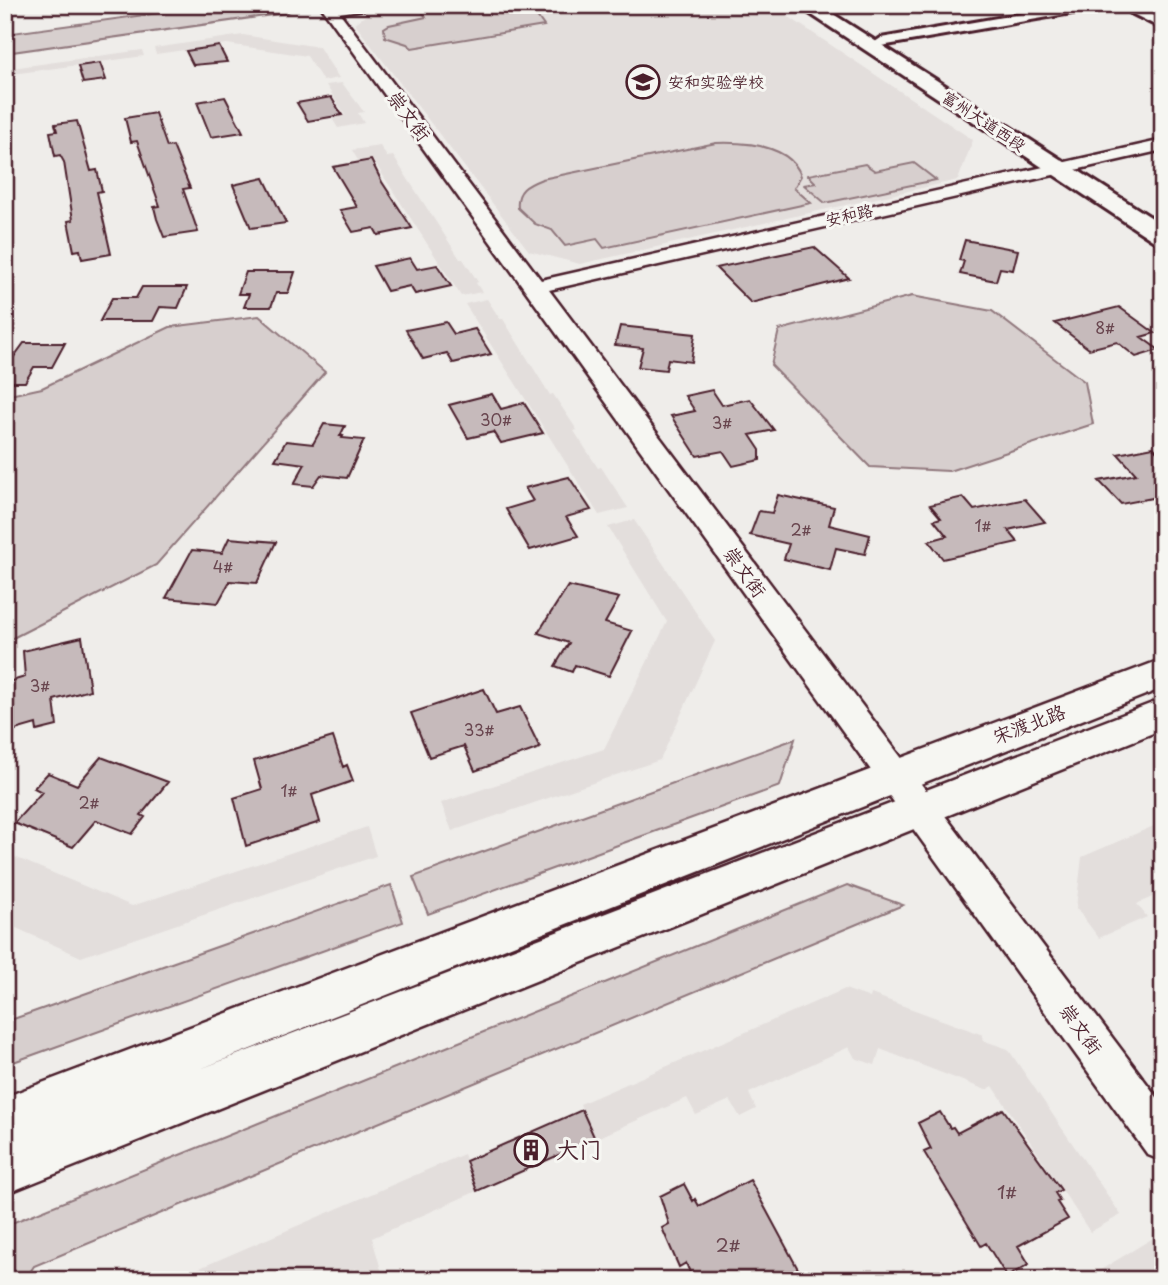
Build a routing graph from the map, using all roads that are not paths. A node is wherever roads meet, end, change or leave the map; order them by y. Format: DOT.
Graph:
graph roads {
  1 [pos="365,5"];
  2 [pos="806,5"];
  3 [pos="824,5"];
  4 [pos="1095,5"];
  5 [pos="1121,5"];
  6 [pos="329,8"];
  7 [pos="1163,25"];
  8 [pos="881,42"];
  9 [pos="1163,145"];
  10 [pos="1065,165"];
  11 [pos="1163,220"];
  12 [pos="1163,236"];
  13 [pos="536,287"];
  14 [pos="1163,673"];
  15 [pos="1163,713"];
  16 [pos="907,791"];
  17 [pos="5,1121"];
  18 [pos="1163,1140"];
  19 [pos="5,1169"];
  1 -- 6 [label="street"];
  2 -- 10 [label="main road, 富州大道西段"];
  3 -- 8 [label="main road, 富州大道西段"];
  4 -- 8 [label="street"];
  5 -- 7 [label="street"];
  6 -- 13 [label="street, 崇文街"];
  8 -- 10 [label="main road, 富州大道西段"];
  9 -- 10 [label="street, 安和路"];
  10 -- 11 [label="main road, 富州大道西段"];
  10 -- 12 [label="main road, 富州大道西段"];
  10 -- 13 [label="street, 安和路"];
  13 -- 16 [label="street, 崇文街"];
  14 -- 16 [label="main road, 宋渡北路"];
  15 -- 16 [label="main road, 宋渡北路"];
  16 -- 17 [label="main road"];
  16 -- 18 [label="street, 崇文街"];
  16 -- 19 [label="main road"];
}
